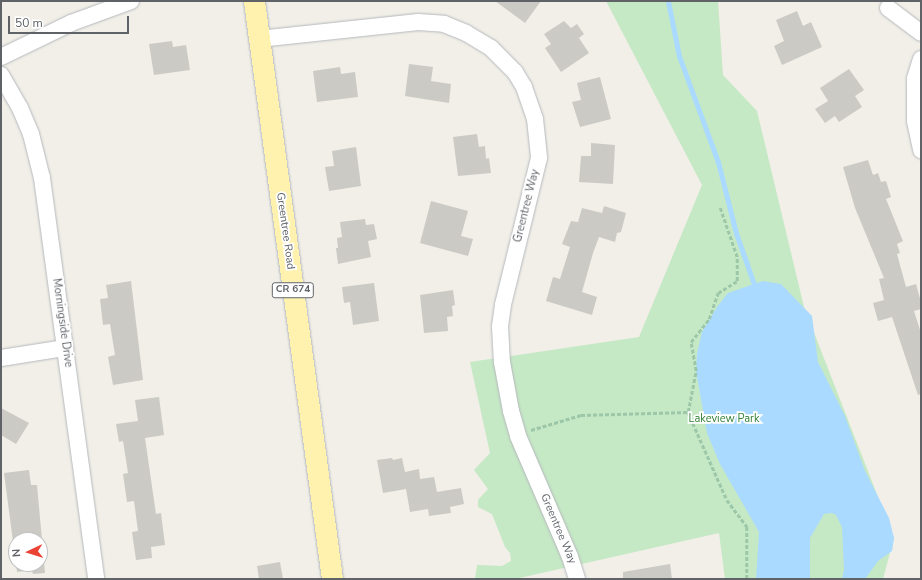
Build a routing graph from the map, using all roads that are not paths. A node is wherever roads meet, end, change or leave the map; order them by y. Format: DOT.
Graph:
graph roads {
  1 [pos="131,1"];
  2 [pos="254,1"];
  3 [pos="888,8"];
  4 [pos="921,33"];
  5 [pos="259,39"];
  6 [pos="1,57"];
  7 [pos="921,59"];
  8 [pos="1,75"];
  9 [pos="921,150"];
  10 [pos="65,348"];
  11 [pos="1,358"];
  12 [pos="96,579"];
  13 [pos="332,579"];
  14 [pos="576,579"];
  1 -- 6 [label="street"];
  2 -- 5 [label="main road, Greentree Road / CR 674"];
  3 -- 4 [label="street"];
  5 -- 13 [label="main road, Greentree Road / CR 674"];
  5 -- 14 [label="street, Greentree Way"];
  7 -- 9 [label="street"];
  8 -- 10 [label="street, Morningside Drive"];
  10 -- 11 [label="street"];
  10 -- 12 [label="street, Morningside Drive"];
}
